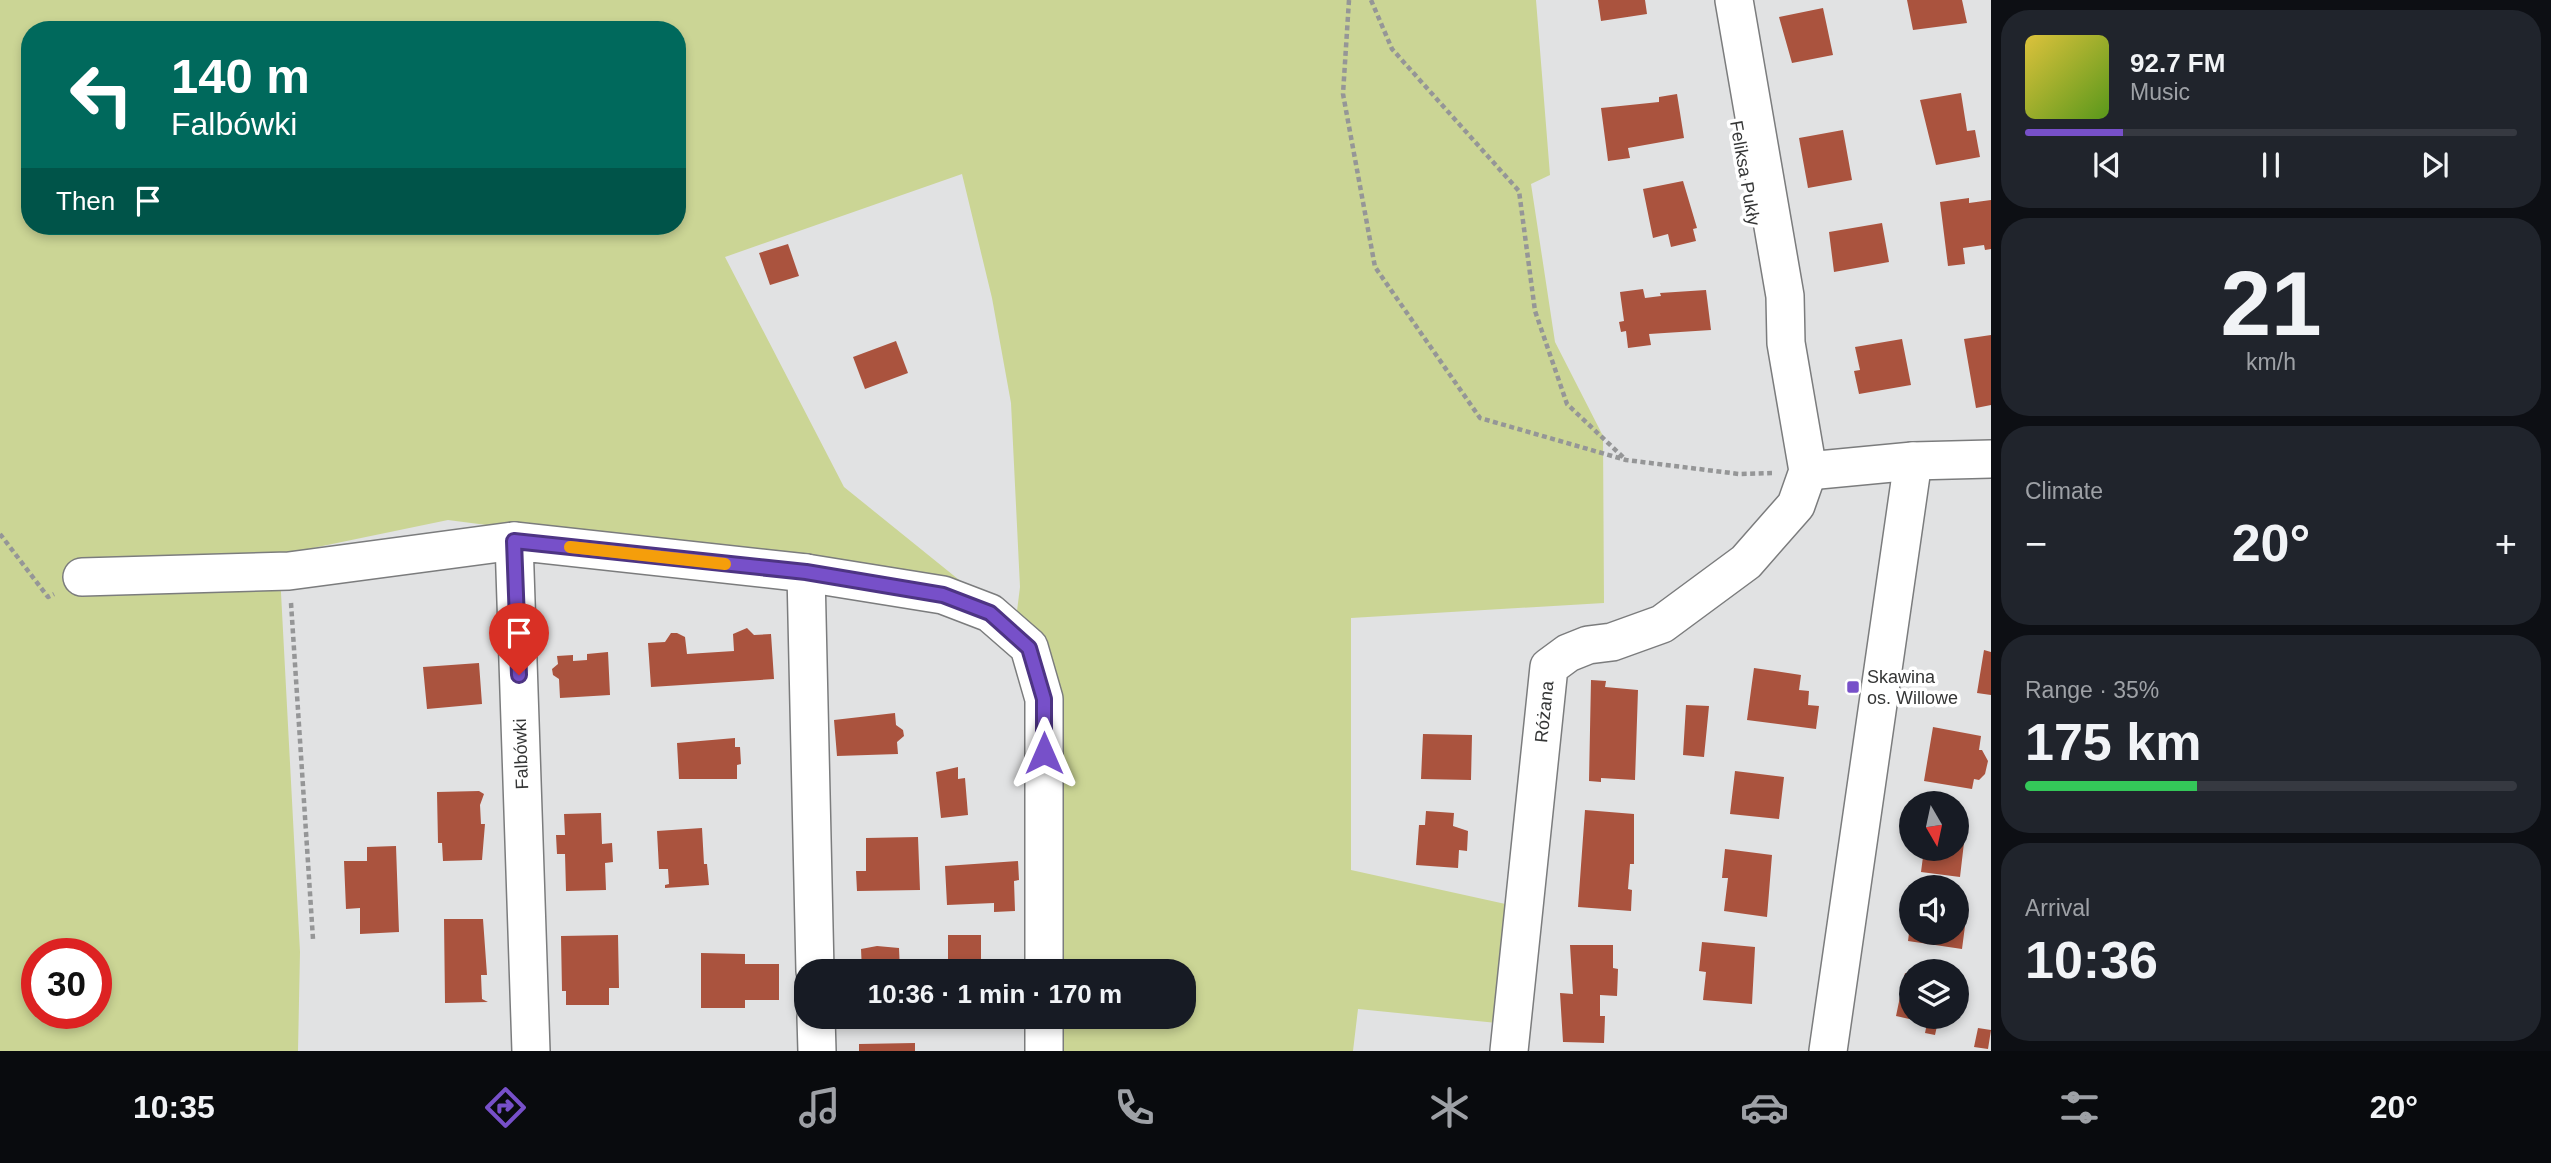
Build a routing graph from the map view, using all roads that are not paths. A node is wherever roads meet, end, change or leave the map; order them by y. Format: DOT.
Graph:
graph roads {
  1 [pos="1714,0"];
  2 [pos="1734,0"];
  3 [pos="1786,343"];
  4 [pos="1991,459"];
  5 [pos="1913,461"];
  6 [pos="1808,471"];
  7 [pos="514,541"];
  8 [pos="806,572"];
  9 [pos="82,578"];
  10 [pos="815,959"];
  11 [pos="1044,959"];
  12 [pos="816,1029"];
  13 [pos="1044,1029"];
  14 [pos="531,1051"];
  15 [pos="817,1051"];
  16 [pos="1044,1051"];
  17 [pos="1509,1051"];
  18 [pos="1828,1051"];
  1 -- 3 [label="street, Feliksa Pukły"];
  2 -- 3 [label="street, Feliksa Pukły"];
  3 -- 6 [label="street, Feliksa Pukły"];
  4 -- 5 [label="street"];
  5 -- 6 [label="street"];
  5 -- 18 [label="street"];
  6 -- 17 [label="street, Różana"];
  7 -- 8 [label="street"];
  7 -- 9 [label="street"];
  7 -- 14 [label="street, Falbówki"];
  8 -- 10 [label="street"];
  8 -- 11 [label="street"];
  12 -- 15 [label="street"];
  13 -- 16 [label="street"];
}
